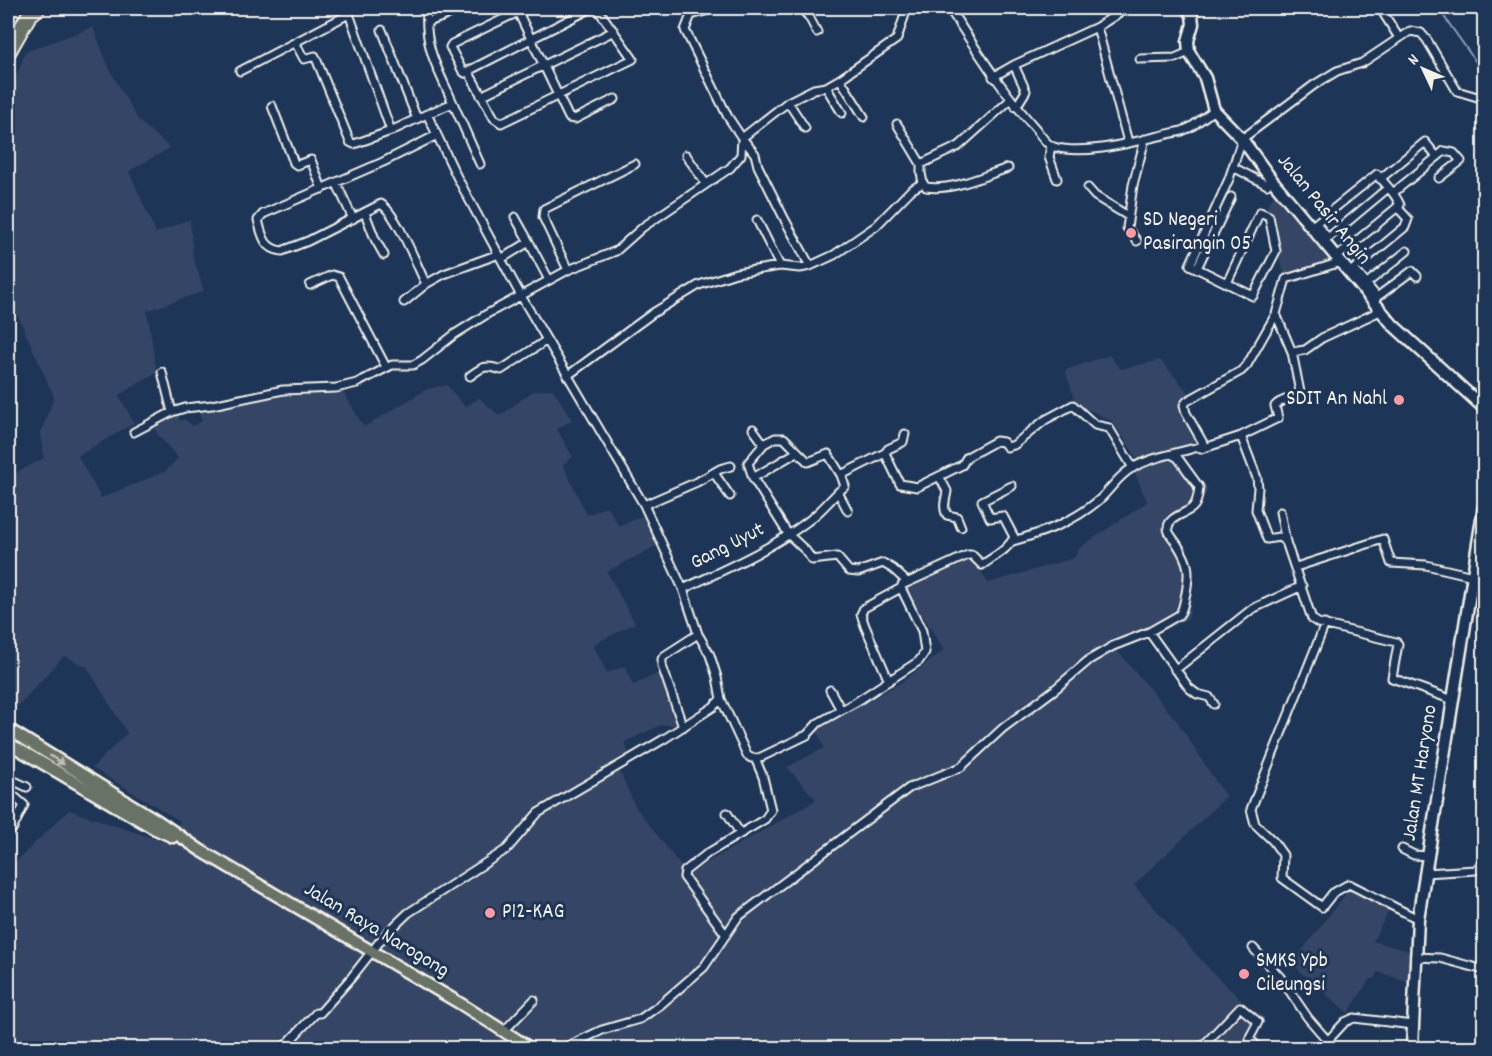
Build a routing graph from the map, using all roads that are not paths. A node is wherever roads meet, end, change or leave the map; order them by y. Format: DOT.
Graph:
graph roads {
  1 [pos="38,8"];
  2 [pos="427,8"];
  3 [pos="462,8"];
  4 [pos="528,8"];
  5 [pos="595,8"];
  6 [pos="687,8"];
  7 [pos="716,8"];
  8 [pos="801,8"];
  9 [pos="907,8"];
  10 [pos="949,8"];
  11 [pos="1127,8"];
  12 [pos="1187,8"];
  13 [pos="517,10"];
  14 [pos="348,11"];
  15 [pos="1382,11"];
  16 [pos="691,15"];
  17 [pos="431,21"];
  18 [pos="1097,27"];
  19 [pos="382,30"];
  20 [pos="614,31"];
  21 [pos="817,32"];
  22 [pos="1399,38"];
  23 [pos="531,39"];
  24 [pos="295,42"];
  25 [pos="8,52"];
  26 [pos="1189,52"];
  27 [pos="1140,59"];
  28 [pos="1014,65"];
  29 [pos="545,67"];
  30 [pos="240,71"];
  31 [pos="468,71"];
  32 [pos="993,77"];
  33 [pos="840,80"];
  34 [pos="826,87"];
  35 [pos="481,96"];
  36 [pos="558,96"];
  37 [pos="615,99"];
  38 [pos="1485,99"];
  39 [pos="1011,100"];
  40 [pos="788,102"];
  41 [pos="453,103"];
  42 [pos="272,105"];
  43 [pos="1016,107"];
  44 [pos="1214,110"];
  45 [pos="842,113"];
  46 [pos="428,114"];
  47 [pos="864,117"];
  48 [pos="417,119"];
  49 [pos="897,124"];
  50 [pos="805,128"];
  51 [pos="391,131"];
  52 [pos="437,135"];
  53 [pos="742,138"];
  54 [pos="1145,139"];
  55 [pos="1242,139"];
  56 [pos="1128,142"];
  57 [pos="1051,146"];
  58 [pos="686,154"];
  59 [pos="1437,157"];
  60 [pos="480,164"];
  61 [pos="635,164"];
  62 [pos="921,164"];
  63 [pos="1233,167"];
  64 [pos="1008,168"];
  65 [pos="1380,178"];
  66 [pos="1439,178"];
  67 [pos="1057,179"];
  68 [pos="336,182"];
  69 [pos="923,183"];
  70 [pos="706,184"];
  71 [pos="1267,185"];
  72 [pos="1088,188"];
  73 [pos="322,189"];
  74 [pos="1391,191"];
  75 [pos="1219,200"];
  76 [pos="1397,207"];
  77 [pos="365,213"];
  78 [pos="1128,216"];
  79 [pos="515,217"];
  80 [pos="353,219"];
  81 [pos="757,220"];
  82 [pos="529,242"];
  83 [pos="1137,242"];
  84 [pos="1407,250"];
  85 [pos="384,255"];
  86 [pos="500,256"];
  87 [pos="1339,259"];
  88 [pos="780,266"];
  89 [pos="810,266"];
  90 [pos="1197,268"];
  91 [pos="568,270"];
  92 [pos="1417,276"];
  93 [pos="549,280"];
  94 [pos="1227,283"];
  95 [pos="1366,284"];
  96 [pos="310,285"];
  97 [pos="426,285"];
  98 [pos="521,296"];
  99 [pos="404,302"];
  100 [pos="1380,311"];
  101 [pos="1276,314"];
  102 [pos="547,340"];
  103 [pos="1292,352"];
  104 [pos="386,367"];
  105 [pos="162,372"];
  106 [pos="470,376"];
  107 [pos="567,376"];
  108 [pos="1485,408"];
  109 [pos="172,412"];
  110 [pos="753,429"];
  111 [pos="134,432"];
  112 [pos="905,434"];
  113 [pos="1241,436"];
  114 [pos="764,444"];
  115 [pos="798,452"];
  116 [pos="885,453"];
  117 [pos="1176,456"];
  118 [pos="731,466"];
  119 [pos="1133,468"];
  120 [pos="714,473"];
  121 [pos="841,475"];
  122 [pos="939,476"];
  123 [pos="753,477"];
  124 [pos="1012,486"];
  125 [pos="838,492"];
  126 [pos="730,496"];
  127 [pos="644,504"];
  128 [pos="1485,506"];
  129 [pos="848,511"];
  130 [pos="1280,513"];
  131 [pos="961,527"];
  132 [pos="788,534"];
  133 [pos="1013,541"];
  134 [pos="1286,542"];
  135 [pos="1296,567"];
  136 [pos="1473,576"];
  137 [pos="906,581"];
  138 [pos="1302,586"];
  139 [pos="901,588"];
  140 [pos="682,589"];
  141 [pos="1325,624"];
  142 [pos="1149,632"];
  143 [pos="698,634"];
  144 [pos="1175,670"];
  145 [pos="889,681"];
  146 [pos="830,690"];
  147 [pos="721,699"];
  148 [pos="1453,700"];
  149 [pos="1214,704"];
  150 [pos="841,710"];
  151 [pos="683,727"];
  152 [pos="8,729"];
  153 [pos="8,743"];
  154 [pos="755,758"];
  155 [pos="8,780"];
  156 [pos="27,787"];
  157 [pos="727,813"];
  158 [pos="8,833"];
  159 [pos="740,833"];
  160 [pos="1402,849"];
  161 [pos="200,850"];
  162 [pos="1428,856"];
  163 [pos="1485,861"];
  164 [pos="1425,873"];
  165 [pos="1418,919"];
  166 [pos="726,935"];
  167 [pos="1254,948"];
  168 [pos="372,951"];
  169 [pos="1415,957"];
  170 [pos="1485,970"];
  171 [pos="534,1000"];
  172 [pos="1413,1025"];
  173 [pos="504,1031"];
  174 [pos="1327,1041"];
  175 [pos="283,1048"];
  176 [pos="530,1048"];
  177 [pos="564,1048"];
  178 [pos="1201,1048"];
  179 [pos="1260,1048"];
  180 [pos="1321,1048"];
  181 [pos="1334,1048"];
  182 [pos="1412,1048"];
  1 -- 25 [label="highway"];
  2 -- 41 [label="street"];
  3 -- 17 [label="street"];
  4 -- 13 [label="street"];
  5 -- 20 [label="street"];
  5 -- 23 [label="street"];
  6 -- 16 [label="street"];
  7 -- 16 [label="street"];
  8 -- 21 [label="street"];
  9 -- 33 [label="street"];
  10 -- 32 [label="street"];
  11 -- 18 [label="street"];
  12 -- 26 [label="main road"];
  13 -- 23 [label="street"];
  13 -- 31 [label="street"];
  14 -- 24 [label="street"];
  14 -- 51 [label="street"];
  15 -- 22 [label="street"];
  16 -- 53 [label="street"];
  18 -- 28 [label="street"];
  18 -- 56 [label="street"];
  19 -- 48 [label="street"];
  20 -- 29 [label="street"];
  20 -- 36 [label="street"];
  22 -- 38 [label="street"];
  22 -- 55 [label="street"];
  23 -- 29 [label="street"];
  23 -- 31 [label="street"];
  24 -- 30 [label="street"];
  24 -- 51 [label="street"];
  26 -- 27 [label="street"];
  26 -- 44 [label="main road, Jalan Pasir Angin"];
  28 -- 32 [label="street"];
  28 -- 43 [label="street"];
  29 -- 35 [label="street"];
  29 -- 36 [label="street"];
  31 -- 35 [label="street"];
  32 -- 39 [label="street"];
  33 -- 34 [label="street"];
  33 -- 47 [label="street"];
  34 -- 40 [label="street"];
  34 -- 45 [label="street"];
  35 -- 36 [label="street"];
  36 -- 37 [label="street"];
  39 -- 43 [label="street"];
  39 -- 62 [label="street"];
  40 -- 50 [label="street"];
  40 -- 53 [label="street"];
  41 -- 46 [label="street"];
  41 -- 60 [label="street"];
  42 -- 73 [label="street"];
  43 -- 57 [label="street"];
  44 -- 54 [label="street"];
  44 -- 55 [label="main road, Jalan Pasir Angin"];
  46 -- 48 [label="street"];
  46 -- 52 [label="street"];
  48 -- 51 [label="street"];
  49 -- 62 [label="street"];
  52 -- 68 [label="street"];
  52 -- 86 [label="street"];
  53 -- 70 [label="street"];
  53 -- 89 [label="street"];
  54 -- 56 [label="street"];
  54 -- 78 [label="street"];
  55 -- 63 [label="street"];
  55 -- 87 [label="main road, Jalan Pasir Angin"];
  56 -- 57 [label="street"];
  57 -- 67 [label="street"];
  58 -- 70 [label="street"];
  59 -- 65 [label="street"];
  59 -- 66 [label="street"];
  59 -- 74 [label="street"];
  61 -- 91 [label="street"];
  62 -- 69 [label="street"];
  63 -- 71 [label="street"];
  63 -- 75 [label="street"];
  64 -- 69 [label="street"];
  65 -- 74 [label="street"];
  65 -- 74 [label="street"];
  68 -- 73 [label="street"];
  68 -- 80 [label="street"];
  69 -- 89 [label="street"];
  70 -- 91 [label="street"];
  72 -- 78 [label="street"];
  73 -- 80 [label="street"];
  74 -- 76 [label="street"];
  75 -- 90 [label="street"];
  75 -- 90 [label="street"];
  76 -- 87 [label="street"];
  76 -- 95 [label="street"];
  77 -- 80 [label="street"];
  77 -- 85 [label="street"];
  77 -- 97 [label="street"];
  78 -- 83 [label="street"];
  79 -- 82 [label="street"];
  81 -- 88 [label="street"];
  82 -- 86 [label="street"];
  82 -- 93 [label="street"];
  84 -- 95 [label="street"];
  86 -- 97 [label="street"];
  86 -- 98 [label="street"];
  87 -- 100 [label="main road, Jalan Pasir Angin"];
  87 -- 101 [label="street"];
  88 -- 89 [label="street"];
  88 -- 107 [label="street"];
  90 -- 94 [label="street"];
  91 -- 93 [label="street"];
  92 -- 95 [label="street"];
  93 -- 98 [label="street"];
  94 -- 94 [label="street"];
  96 -- 104 [label="street"];
  97 -- 99 [label="street"];
  98 -- 102 [label="street"];
  98 -- 104 [label="street"];
  100 -- 103 [label="street"];
  100 -- 108 [label="main road, Jalan Pasir Angin"];
  101 -- 103 [label="street"];
  101 -- 117 [label="street"];
  102 -- 106 [label="street"];
  102 -- 107 [label="street"];
  103 -- 113 [label="street"];
  104 -- 109 [label="street"];
  105 -- 109 [label="street"];
  107 -- 127 [label="street"];
  109 -- 111 [label="street"];
  110 -- 114 [label="street"];
  112 -- 116 [label="street"];
  113 -- 117 [label="street"];
  113 -- 134 [label="street"];
  114 -- 115 [label="street"];
  114 -- 123 [label="street"];
  115 -- 121 [label="street"];
  115 -- 123 [label="street"];
  116 -- 121 [label="street"];
  116 -- 122 [label="street"];
  117 -- 119 [label="street"];
  117 -- 142 [label="street"];
  118 -- 120 [label="street"];
  119 -- 122 [label="street"];
  119 -- 133 [label="street"];
  120 -- 126 [label="street"];
  120 -- 127 [label="street"];
  121 -- 125 [label="street"];
  122 -- 131 [label="street"];
  123 -- 132 [label="street"];
  124 -- 133 [label="street"];
  125 -- 129 [label="street"];
  125 -- 132 [label="street, Gang Uyut"];
  127 -- 140 [label="street"];
  128 -- 136 [label="main road, Jalan MT Haryono"];
  130 -- 134 [label="street"];
  132 -- 137 [label="street"];
  132 -- 140 [label="street, Gang Uyut"];
  133 -- 137 [label="street"];
  134 -- 135 [label="street"];
  135 -- 136 [label="street"];
  135 -- 138 [label="street"];
  136 -- 148 [label="main road, Jalan MT Haryono"];
  137 -- 139 [label="street"];
  138 -- 141 [label="street"];
  138 -- 144 [label="street"];
  139 -- 145 [label="street"];
  139 -- 145 [label="street"];
  140 -- 143 [label="street"];
  141 -- 148 [label="street"];
  141 -- 165 [label="street"];
  142 -- 144 [label="street"];
  142 -- 166 [label="street"];
  143 -- 147 [label="street"];
  143 -- 151 [label="street"];
  144 -- 149 [label="street"];
  145 -- 150 [label="street"];
  146 -- 150 [label="street"];
  147 -- 151 [label="street"];
  147 -- 154 [label="street"];
  148 -- 162 [label="main road, Jalan MT Haryono"];
  150 -- 154 [label="street"];
  151 -- 168 [label="street"];
  152 -- 161 [label="main road, Jalan Raya Narogong, one-way"];
  153 -- 161 [label="main road, Jalan Raya Narogong"];
  154 -- 159 [label="street"];
  155 -- 156 [label="street"];
  155 -- 158 [label="street"];
  157 -- 159 [label="street"];
  159 -- 166 [label="street"];
  160 -- 162 [label="street"];
  161 -- 168 [label="main road, Jalan Raya Narogong"];
  162 -- 164 [label="main road, Jalan MT Haryono"];
  163 -- 164 [label="street"];
  164 -- 165 [label="main road, Jalan MT Haryono"];
  165 -- 169 [label="main road, Jalan MT Haryono"];
  166 -- 177 [label="street"];
  167 -- 174 [label="street"];
  168 -- 173 [label="main road, Jalan Raya Narogong"];
  168 -- 175 [label="street"];
  169 -- 170 [label="street"];
  169 -- 172 [label="main road, Jalan MT Haryono"];
  171 -- 173 [label="street"];
  172 -- 174 [label="street"];
  172 -- 182 [label="main road, Jalan MT Haryono"];
  173 -- 176 [label="main road, Jalan Raya Narogong"];
  174 -- 180 [label="street"];
  174 -- 181 [label="street"];
  178 -- 179 [label="street"];
}
